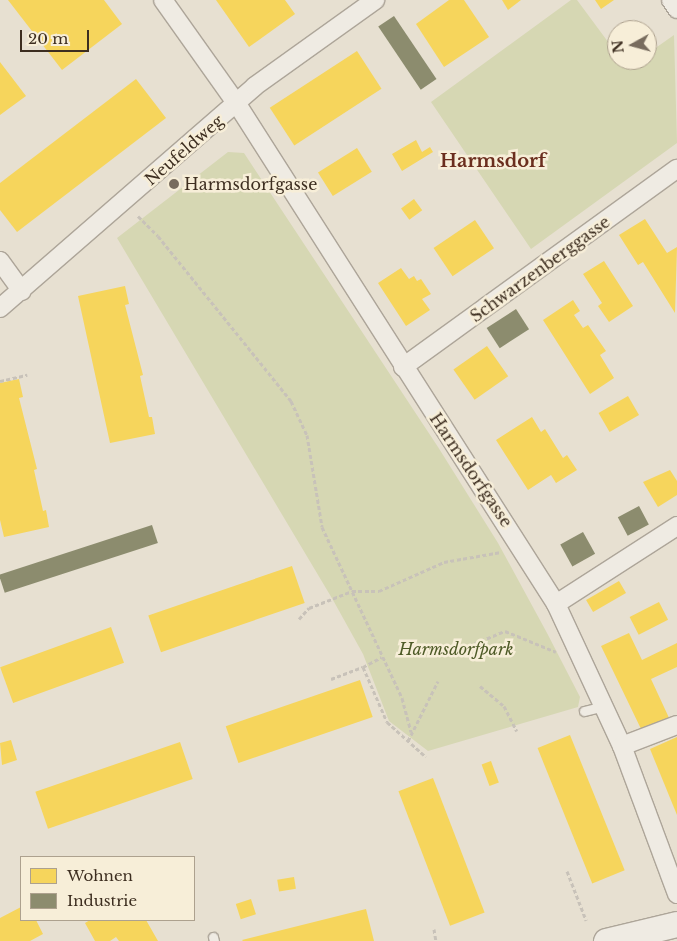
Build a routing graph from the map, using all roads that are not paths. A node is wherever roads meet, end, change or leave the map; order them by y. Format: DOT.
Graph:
graph roads {
  1 [pos="163,0"];
  2 [pos="375,0"];
  3 [pos="671,0"];
  4 [pos="677,9"];
  5 [pos="237,104"];
  6 [pos="677,168"];
  7 [pos="0,262"];
  8 [pos="22,291"];
  9 [pos="0,308"];
  10 [pos="402,367"];
  11 [pos="677,526"];
  12 [pos="556,604"];
  13 [pos="604,706"];
  14 [pos="584,711"];
  15 [pos="677,725"];
  16 [pos="622,746"];
  17 [pos="677,894"];
  18 [pos="677,924"];
  19 [pos="606,941"];
  1 -- 5 [label="street, Harmsdorfgasse"];
  2 -- 5 [label="street, Neufeldweg"];
  3 -- 4 [label="street"];
  5 -- 8 [label="street, Neufeldweg"];
  5 -- 10 [label="street, Harmsdorfgasse"];
  6 -- 10 [label="street, Schwarzenberggasse"];
  7 -- 8 [label="street"];
  8 -- 9 [label="street, Neufeldweg"];
  10 -- 12 [label="street, Harmsdorfgasse"];
  11 -- 12 [label="street"];
  12 -- 13 [label="street, Harmsdorfgasse"];
  13 -- 14 [label="lane"];
  13 -- 16 [label="street, Harmsdorfgasse"];
  15 -- 16 [label="street"];
  16 -- 17 [label="street, Harmsdorfgasse"];
  18 -- 19 [label="main road"];
}
